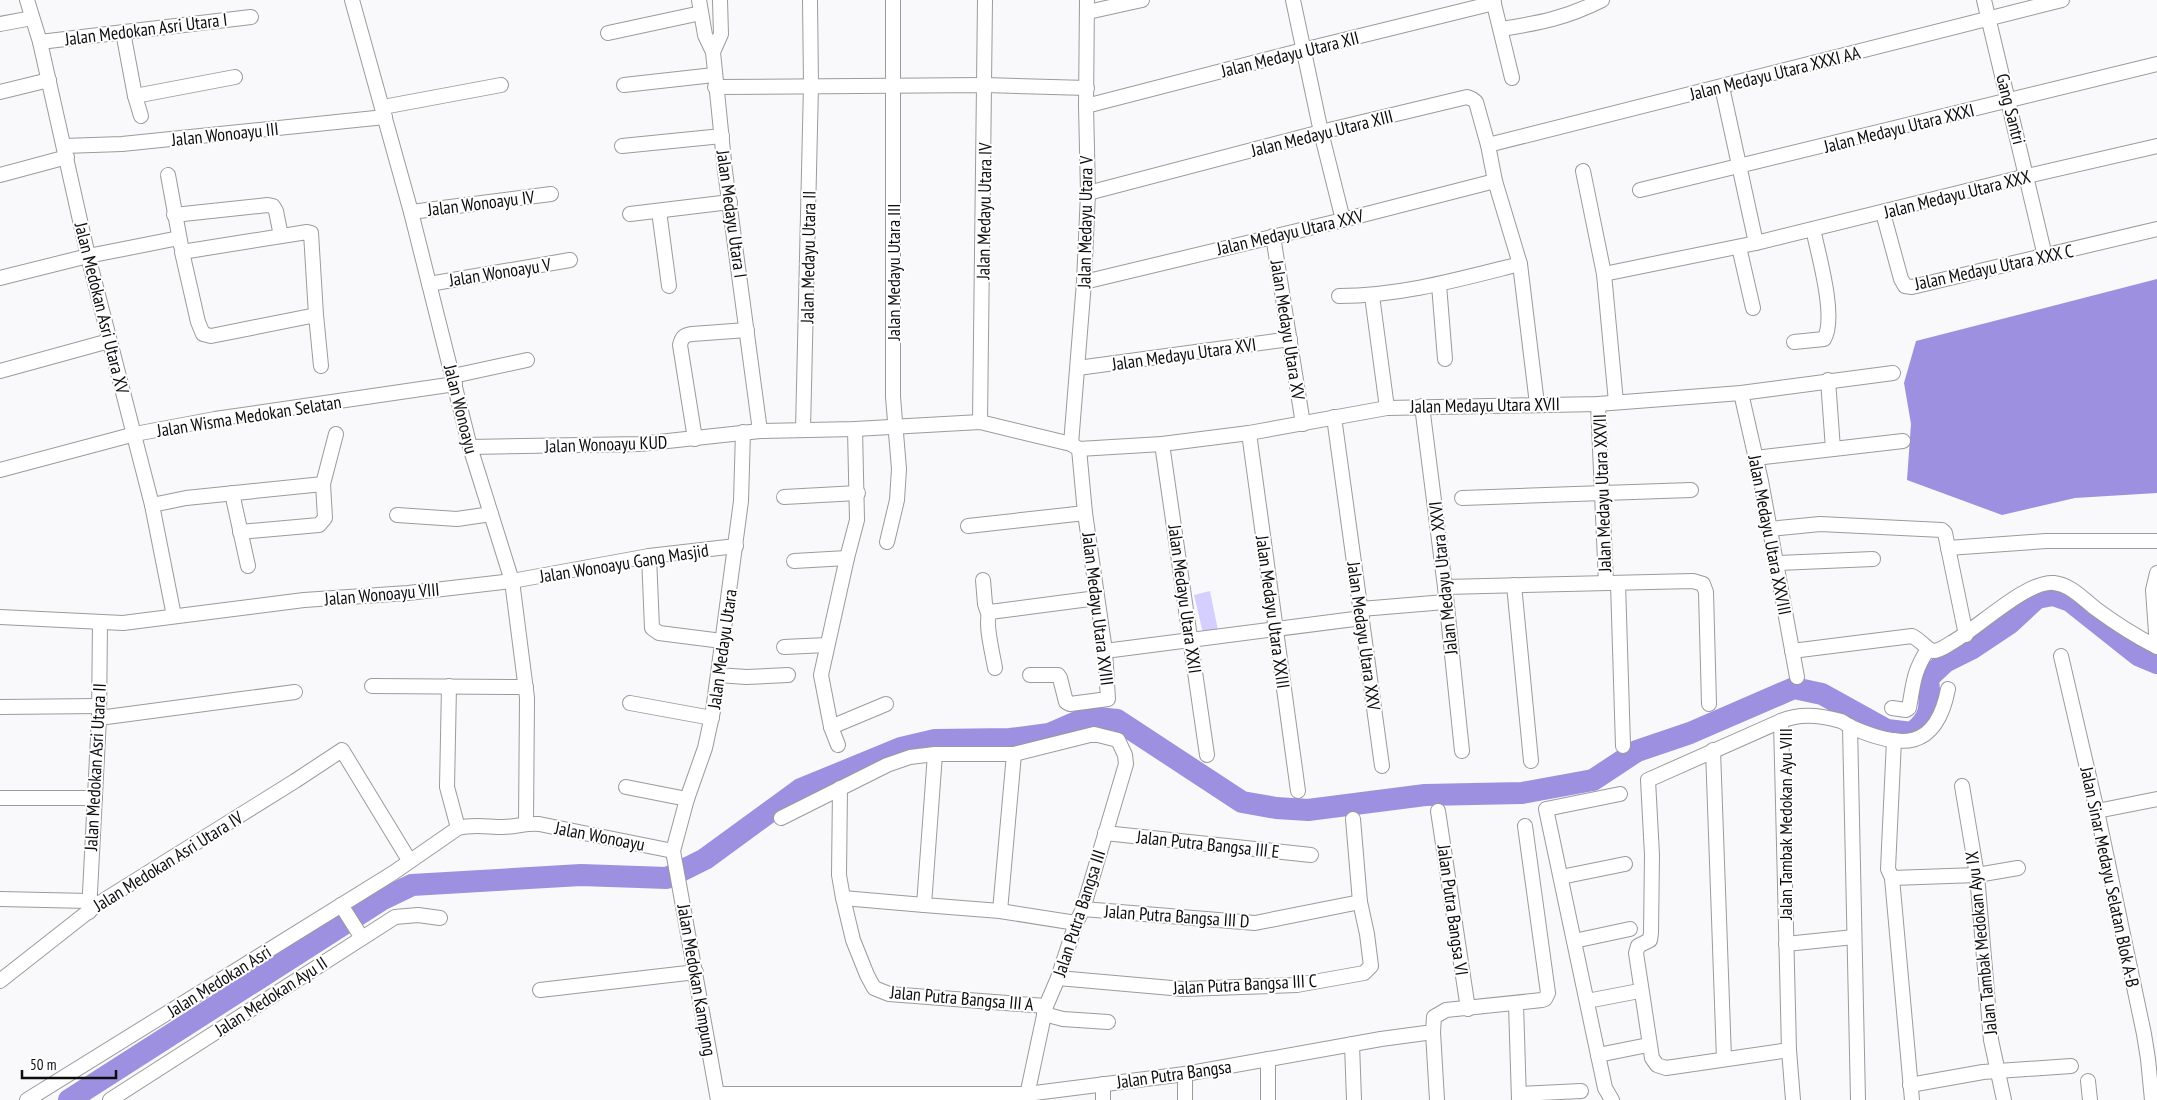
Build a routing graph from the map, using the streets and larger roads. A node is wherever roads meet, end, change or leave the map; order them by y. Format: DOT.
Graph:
graph roads {
  1 [pos="27,0"];
  2 [pos="352,0"];
  3 [pos="720,0"];
  4 [pos="810,0"];
  5 [pos="893,0"];
  6 [pos="985,0"];
  7 [pos="1142,0"];
  8 [pos="1293,0"];
  9 [pos="1602,0"];
  10 [pos="1984,0"];
  11 [pos="2062,0"];
  12 [pos="1494,2"];
  13 [pos="1088,6"];
  14 [pos="700,7"];
  15 [pos="252,17"];
  16 [pos="32,18"];
  17 [pos="1989,20"];
  18 [pos="0,24"];
  19 [pos="1501,29"];
  20 [pos="123,32"];
  21 [pos="608,33"];
  22 [pos="40,42"];
  23 [pos="1303,50"];
  24 [pos="713,52"];
  25 [pos="2157,64"];
  26 [pos="235,77"];
  27 [pos="1512,78"];
  28 [pos="49,80"];
  29 [pos="715,81"];
  30 [pos="624,84"];
  31 [pos="501,85"];
  32 [pos="811,85"];
  33 [pos="986,85"];
  34 [pos="892,87"];
  35 [pos="1722,87"];
  36 [pos="1087,88"];
  37 [pos="0,92"];
  38 [pos="134,94"];
  39 [pos="2008,102"];
  40 [pos="1086,106"];
  41 [pos="384,112"];
  42 [pos="141,116"];
  43 [pos="1321,132"];
  44 [pos="722,136"];
  45 [pos="1488,145"];
  46 [pos="622,146"];
  47 [pos="2157,146"];
  48 [pos="66,151"];
  49 [pos="1740,166"];
  50 [pos="1584,172"];
  51 [pos="0,175"];
  52 [pos="168,175"];
  53 [pos="2027,176"];
  54 [pos="1495,181"];
  55 [pos="1640,190"];
  56 [pos="1088,193"];
  57 [pos="551,194"];
  58 [pos="730,202"];
  59 [pos="659,211"];
  60 [pos="410,212"];
  61 [pos="1884,213"];
  62 [pos="630,214"];
  63 [pos="174,215"];
  64 [pos="1343,220"];
  65 [pos="1813,229"];
  66 [pos="2157,229"];
  67 [pos="281,236"];
  68 [pos="1273,236"];
  69 [pos="179,238"];
  70 [pos="1756,243"];
  71 [pos="1739,247"];
  72 [pos="182,252"];
  73 [pos="88,256"];
  74 [pos="2045,256"];
  75 [pos="570,260"];
  76 [pos="1520,264"];
  77 [pos="1604,274"];
  78 [pos="0,278"];
  79 [pos="1084,282"];
  80 [pos="429,284"];
  81 [pos="1439,285"];
  82 [pos="669,286"];
  83 [pos="1340,296"];
  84 [pos="1372,296"];
  85 [pos="1753,308"];
  86 [pos="316,315"];
  87 [pos="747,330"];
  88 [pos="1290,339"];
  89 [pos="109,341"];
  90 [pos="1794,342"];
  91 [pos="527,360"];
  92 [pos="1445,360"];
  93 [pos="321,366"];
  94 [pos="1078,368"];
  95 [pos="0,371"];
  96 [pos="1893,373"];
  97 [pos="454,380"];
  98 [pos="1828,380"];
  99 [pos="1741,393"];
  100 [pos="1616,402"];
  101 [pos="1537,404"];
  102 [pos="1598,404"];
  103 [pos="1422,406"];
  104 [pos="1387,408"];
  105 [pos="1334,417"];
  106 [pos="980,422"];
  107 [pos="1302,424"];
  108 [pos="894,427"];
  109 [pos="855,429"];
  110 [pos="803,430"];
  111 [pos="760,431"];
  112 [pos="742,432"];
  113 [pos="1249,433"];
  114 [pos="135,434"];
  115 [pos="336,434"];
  116 [pos="694,439"];
  117 [pos="1903,441"];
  118 [pos="1162,444"];
  119 [pos="470,447"];
  120 [pos="1075,447"];
  121 [pos="1833,449"];
  122 [pos="1755,458"];
  123 [pos="0,470"];
  124 [pos="323,484"];
  125 [pos="1691,490"];
  126 [pos="232,493"];
  127 [pos="858,493"];
  128 [pos="1601,493"];
  129 [pos="784,497"];
  130 [pos="1462,498"];
  131 [pos="152,505"];
  132 [pos="1085,513"];
  133 [pos="491,514"];
  134 [pos="397,515"];
  135 [pos="968,526"];
  136 [pos="1769,529"];
  137 [pos="240,532"];
  138 [pos="2157,541"];
  139 [pos="888,542"];
  140 [pos="736,546"];
  141 [pos="1948,548"];
  142 [pos="649,556"];
  143 [pos="847,558"];
  144 [pos="1873,559"];
  145 [pos="794,561"];
  146 [pos="1776,564"];
  147 [pos="248,566"];
  148 [pos="2157,573"];
  149 [pos="983,580"];
  150 [pos="512,581"];
  151 [pos="1612,583"];
  152 [pos="1514,585"];
  153 [pos="1444,586"];
  154 [pos="1097,598"];
  155 [pos="1445,602"];
  156 [pos="988,613"];
  157 [pos="1362,614"];
  158 [pos="174,616"];
  159 [pos="0,617"];
  160 [pos="100,623"];
  161 [pos="1275,630"];
  162 [pos="1966,635"];
  163 [pos="1191,640"];
  164 [pos="722,641"];
  165 [pos="827,645"];
  166 [pos="784,647"];
  167 [pos="2157,647"];
  168 [pos="1928,649"];
  169 [pos="1105,651"];
  170 [pos="1792,651"];
  171 [pos="2061,656"];
  172 [pos="995,668"];
  173 [pos="718,675"];
  174 [pos="788,675"];
  175 [pos="1030,675"];
  176 [pos="1797,677"];
  177 [pos="372,686"];
  178 [pos="449,686"];
  179 [pos="526,687"];
  180 [pos="1948,689"];
  181 [pos="295,692"];
  182 [pos="630,703"];
  183 [pos="886,704"];
  184 [pos="1709,704"];
  185 [pos="0,707"];
  186 [pos="1892,708"];
  187 [pos="100,712"];
  188 [pos="712,718"];
  189 [pos="1781,721"];
  190 [pos="831,726"];
  191 [pos="1850,726"];
  192 [pos="1894,740"];
  193 [pos="838,745"];
  194 [pos="1623,746"];
  195 [pos="1713,750"];
  196 [pos="1462,751"];
  197 [pos="935,754"];
  198 [pos="1014,754"];
  199 [pos="1207,755"];
  200 [pos="1531,761"];
  201 [pos="1382,766"];
  202 [pos="1962,786"];
  203 [pos="626,787"];
  204 [pos="840,788"];
  205 [pos="1298,791"];
  206 [pos="1620,794"];
  207 [pos="0,798"];
  208 [pos="95,798"];
  209 [pos="2157,798"];
  210 [pos="687,799"];
  211 [pos="1438,811"];
  212 [pos="2097,811"];
  213 [pos="781,818"];
  214 [pos="1353,819"];
  215 [pos="526,823"];
  216 [pos="1525,826"];
  217 [pos="458,828"];
  218 [pos="1105,833"];
  219 [pos="673,855"];
  220 [pos="1311,856"];
  221 [pos="409,860"];
  222 [pos="1625,864"];
  223 [pos="2018,868"];
  224 [pos="1977,875"];
  225 [pos="1561,877"];
  226 [pos="1892,878"];
  227 [pos="843,898"];
  228 [pos="0,899"];
  229 [pos="1360,902"];
  230 [pos="924,905"];
  231 [pos="92,906"];
  232 [pos="343,908"];
  233 [pos="1083,909"];
  234 [pos="1000,911"];
  235 [pos="440,918"];
  236 [pos="1076,923"];
  237 [pos="1630,929"];
  238 [pos="360,935"];
  239 [pos="1854,936"];
  240 [pos="1574,941"];
  241 [pos="1786,944"];
  242 [pos="696,972"];
  243 [pos="1058,978"];
  244 [pos="0,981"];
  245 [pos="540,990"];
  246 [pos="1634,992"];
  247 [pos="1587,1001"];
  248 [pos="1516,1004"];
  249 [pos="1468,1009"];
  250 [pos="1045,1010"];
  251 [pos="1108,1022"];
  252 [pos="1433,1032"];
  253 [pos="1352,1044"];
  254 [pos="1643,1046"];
  255 [pos="1789,1050"];
  256 [pos="1598,1055"];
  257 [pos="1724,1059"];
  258 [pos="1268,1060"];
  259 [pos="2071,1066"];
  260 [pos="1996,1071"];
  261 [pos="1185,1074"];
  262 [pos="2088,1081"];
  263 [pos="1103,1084"];
  264 [pos="1910,1086"];
  265 [pos="1581,1092"];
  266 [pos="128,1095"];
  267 [pos="718,1097"];
  268 [pos="1027,1097"];
  269 [pos="1519,1097"];
  270 [pos="27,1100"];
  271 [pos="110,1100"];
  272 [pos="1103,1100"];
  273 [pos="1185,1100"];
  274 [pos="1268,1100"];
  275 [pos="1354,1100"];
  276 [pos="1437,1100"];
  277 [pos="1612,1100"];
  278 [pos="1793,1100"];
  279 [pos="1858,1100"];
  280 [pos="1912,1100"];
  281 [pos="2004,1100"];
  282 [pos="2090,1100"];
  283 [pos="2152,1100"];
  1 -- 16 [label="street, Jalan Medokan Asri Utara XV"];
  2 -- 41 [label="street, Jalan Wonoayu"];
  3 -- 24 [label="street"];
  4 -- 32 [label="street, Jalan Medayu Utara II"];
  5 -- 34 [label="street, Jalan Medayu Utara III"];
  6 -- 33 [label="street, Jalan Medayu Utara IV"];
  7 -- 13 [label="street"];
  8 -- 23 [label="street"];
  9 -- 19 [label="street"];
  10 -- 17 [label="street, Gang Santri"];
  11 -- 17 [label="street, Jalan Medayu Utara XXXI AA"];
  12 -- 19 [label="street"];
  12 -- 23 [label="street, Jalan Medayu Utara XII"];
  13 -- 36 [label="street, Jalan Medayu Utara V"];
  14 -- 21 [label="street"];
  14 -- 24 [label="street, Jalan Medayu Utara I"];
  15 -- 20 [label="street, Jalan Medokan Asri Utara I"];
  16 -- 18 [label="street"];
  16 -- 22 [label="street, Jalan Medokan Asri Utara XV"];
  17 -- 35 [label="street, Jalan Medayu Utara XXXI AA"];
  17 -- 39 [label="street, Gang Santri"];
  19 -- 27 [label="street"];
  20 -- 22 [label="street, Jalan Medokan Asri Utara I"];
  20 -- 38 [label="street"];
  22 -- 28 [label="street, Jalan Medokan Asri Utara XV"];
  23 -- 40 [label="street, Jalan Medayu Utara XII"];
  23 -- 43 [label="street"];
  24 -- 29 [label="street, Jalan Medayu Utara I"];
  25 -- 39 [label="street, Jalan Medayu Utara XXXI"];
  26 -- 38 [label="street"];
  28 -- 37 [label="street"];
  28 -- 48 [label="street, Jalan Medokan Asri Utara XV"];
  29 -- 30 [label="street"];
  29 -- 32 [label="street"];
  29 -- 44 [label="street, Jalan Medayu Utara I"];
  31 -- 41 [label="street, Jalan Wonoayu III"];
  32 -- 34 [label="street"];
  32 -- 110 [label="street, Jalan Medayu Utara II"];
  33 -- 34 [label="street"];
  33 -- 36 [label="street"];
  33 -- 106 [label="street, Jalan Medayu Utara IV"];
  34 -- 108 [label="street, Jalan Medayu Utara III"];
  35 -- 45 [label="street, Jalan Medayu Utara XXXI AA"];
  35 -- 49 [label="street"];
  36 -- 40 [label="street, Jalan Medayu Utara V"];
  38 -- 42 [label="street"];
  39 -- 49 [label="street, Jalan Medayu Utara XXXI"];
  39 -- 53 [label="street, Gang Santri"];
  40 -- 56 [label="street, Jalan Medayu Utara V"];
  41 -- 48 [label="street, Jalan Wonoayu III"];
  41 -- 60 [label="street, Jalan Wonoayu"];
  43 -- 45 [label="street, Jalan Medayu Utara XIII"];
  43 -- 56 [label="street, Jalan Medayu Utara XIII"];
  43 -- 64 [label="street"];
  44 -- 46 [label="street"];
  44 -- 58 [label="street, Jalan Medayu Utara I"];
  45 -- 54 [label="street, Jalan Medayu Utara XIII"];
  47 -- 53 [label="street, Jalan Medayu Utara XXX"];
  48 -- 51 [label="street, Jalan Wonoayu III"];
  48 -- 73 [label="street, Jalan Medokan Asri Utara XV"];
  49 -- 55 [label="street, Jalan Medayu Utara XXXI"];
  49 -- 70 [label="street"];
  50 -- 77 [label="street"];
  52 -- 63 [label="street"];
  53 -- 61 [label="street, Jalan Medayu Utara XXX"];
  53 -- 74 [label="street, Gang Santri"];
  54 -- 64 [label="street, Jalan Medayu Utara XXV"];
  54 -- 76 [label="street, Jalan Medayu Utara XIII"];
  56 -- 79 [label="street, Jalan Medayu Utara V"];
  57 -- 60 [label="street, Jalan Wonoayu IV"];
  58 -- 59 [label="street"];
  58 -- 87 [label="street, Jalan Medayu Utara I"];
  59 -- 62 [label="street"];
  59 -- 82 [label="street"];
  60 -- 80 [label="street, Jalan Wonoayu"];
  61 -- 65 [label="street, Jalan Medayu Utara XXX"];
  61 -- 74 [label="street, Jalan Medayu Utara XXX C"];
  63 -- 67 [label="street"];
  63 -- 69 [label="street"];
  64 -- 68 [label="street, Jalan Medayu Utara XXV"];
  65 -- 70 [label="street, Jalan Medayu Utara XXX"];
  65 -- 90 [label="street"];
  66 -- 74 [label="street, Jalan Medayu Utara XXX C"];
  67 -- 72 [label="street"];
  67 -- 86 [label="street"];
  68 -- 79 [label="street, Jalan Medayu Utara XXV"];
  68 -- 88 [label="street, Jalan Medayu Utara XV"];
  69 -- 72 [label="street"];
  69 -- 73 [label="street"];
  70 -- 71 [label="street, Jalan Medayu Utara XXX"];
  71 -- 77 [label="street, Jalan Medayu Utara XXX"];
  71 -- 85 [label="street"];
  72 -- 86 [label="street"];
  73 -- 78 [label="street"];
  73 -- 89 [label="street, Jalan Medokan Asri Utara XV"];
  75 -- 80 [label="street, Jalan Wonoayu V"];
  76 -- 81 [label="street"];
  76 -- 101 [label="street, Jalan Medayu Utara XIII"];
  77 -- 100 [label="street"];
  79 -- 94 [label="street, Jalan Medayu Utara V"];
  80 -- 97 [label="street, Jalan Wonoayu"];
  81 -- 84 [label="street"];
  81 -- 92 [label="street"];
  83 -- 84 [label="street"];
  84 -- 104 [label="street"];
  86 -- 93 [label="street"];
  87 -- 111 [label="street, Jalan Medayu Utara I"];
  87 -- 116 [label="street"];
  88 -- 94 [label="street, Jalan Medayu Utara XVI"];
  88 -- 107 [label="street, Jalan Medayu Utara XV"];
  89 -- 95 [label="street"];
  89 -- 114 [label="street, Jalan Medokan Asri Utara XV"];
  91 -- 97 [label="street, Jalan Wisma Medokan Selatan"];
  94 -- 120 [label="street, Jalan Medayu Utara V"];
  96 -- 98 [label="street, Jalan Medayu Utara XVII"];
  97 -- 114 [label="street, Jalan Wisma Medokan Selatan"];
  97 -- 119 [label="street, Jalan Wonoayu"];
  98 -- 99 [label="street, Jalan Medayu Utara XVII"];
  98 -- 121 [label="street"];
  99 -- 100 [label="street, Jalan Medayu Utara XVII"];
  99 -- 122 [label="street, Jalan Medayu Utara XXVIII"];
  100 -- 102 [label="street, Jalan Medayu Utara XVII"];
  101 -- 102 [label="street, Jalan Medayu Utara XVII"];
  101 -- 103 [label="street, Jalan Medayu Utara XVII"];
  102 -- 128 [label="street, Jalan Medayu Utara XXVII"];
  103 -- 104 [label="street, Jalan Medayu Utara XVII"];
  103 -- 153 [label="street, Jalan Medayu Utara XXVI"];
  104 -- 105 [label="street, Jalan Medayu Utara XVII"];
  105 -- 107 [label="street, Jalan Medayu Utara XVII"];
  105 -- 157 [label="street, Jalan Medayu Utara XXV"];
  106 -- 108 [label="street"];
  106 -- 120 [label="street"];
  107 -- 113 [label="street, Jalan Medayu Utara XVII"];
  108 -- 109 [label="street"];
  108 -- 139 [label="street, Jalan Medayu Utara III"];
  109 -- 110 [label="street"];
  109 -- 127 [label="street"];
  110 -- 111 [label="street"];
  111 -- 112 [label="street"];
  112 -- 116 [label="street, Jalan Wonoayu KUD"];
  112 -- 140 [label="street, Jalan Medayu Utara"];
  113 -- 118 [label="street, Jalan Medayu Utara XVII"];
  113 -- 161 [label="street, Jalan Medayu Utara XXIII"];
  114 -- 123 [label="street, Jalan Wisma Medokan Selatan"];
  114 -- 131 [label="street, Jalan Medokan Asri Utara XV"];
  115 -- 124 [label="street"];
  116 -- 119 [label="street, Jalan Wonoayu KUD"];
  117 -- 121 [label="street"];
  118 -- 120 [label="street, Jalan Medayu Utara XVII"];
  118 -- 163 [label="street, Jalan Medayu Utara XXII"];
  119 -- 133 [label="street, Jalan Wonoayu"];
  120 -- 132 [label="street, Jalan Medayu Utara XVIII"];
  121 -- 122 [label="street"];
  122 -- 136 [label="street, Jalan Medayu Utara XXVIII"];
  124 -- 126 [label="street"];
  124 -- 137 [label="street"];
  125 -- 128 [label="street"];
  126 -- 131 [label="street"];
  126 -- 137 [label="street"];
  127 -- 129 [label="street"];
  127 -- 143 [label="street"];
  128 -- 130 [label="street"];
  128 -- 151 [label="street, Jalan Medayu Utara XXVII"];
  131 -- 158 [label="street, Jalan Medokan Asri Utara XV"];
  132 -- 135 [label="street"];
  132 -- 154 [label="street, Jalan Medayu Utara XVIII"];
  133 -- 134 [label="street"];
  133 -- 150 [label="street, Jalan Wonoayu"];
  136 -- 141 [label="street"];
  136 -- 146 [label="street, Jalan Medayu Utara XXVIII"];
  137 -- 147 [label="street"];
  138 -- 141 [label="street"];
  140 -- 142 [label="street, Jalan Wonoayu Gang Masjid"];
  140 -- 164 [label="street, Jalan Medayu Utara"];
  141 -- 162 [label="street"];
  142 -- 150 [label="street, Jalan Wonoayu Gang Masjid"];
  142 -- 164 [label="street"];
  143 -- 145 [label="street"];
  143 -- 165 [label="street"];
  144 -- 146 [label="street"];
  146 -- 170 [label="street, Jalan Medayu Utara XXVIII"];
  148 -- 167 [label="street"];
  149 -- 156 [label="street"];
  150 -- 158 [label="street, Jalan Wonoayu VIII"];
  150 -- 179 [label="street, Jalan Wonoayu"];
  151 -- 152 [label="street"];
  151 -- 184 [label="street"];
  151 -- 194 [label="street, Jalan Medayu Utara XXVII"];
  152 -- 153 [label="street"];
  152 -- 200 [label="street"];
  153 -- 155 [label="street, Jalan Medayu Utara XXVI"];
  154 -- 156 [label="street"];
  154 -- 169 [label="street, Jalan Medayu Utara XVIII"];
  155 -- 157 [label="street"];
  155 -- 196 [label="street, Jalan Medayu Utara XXVI"];
  156 -- 172 [label="street"];
  157 -- 161 [label="street"];
  157 -- 201 [label="street, Jalan Medayu Utara XXV"];
  158 -- 160 [label="street, Jalan Wonoayu VIII"];
  159 -- 160 [label="street, Jalan Wonoayu VIII"];
  160 -- 187 [label="street, Jalan Medokan Asri Utara II"];
  161 -- 163 [label="street"];
  161 -- 205 [label="street, Jalan Medayu Utara XXIII"];
  162 -- 167 [label="street"];
  162 -- 168 [label="street"];
  163 -- 169 [label="street"];
  163 -- 199 [label="street, Jalan Medayu Utara XXII"];
  164 -- 173 [label="street, Jalan Medayu Utara"];
  165 -- 166 [label="street"];
  165 -- 190 [label="street"];
  168 -- 170 [label="street"];
  168 -- 186 [label="street"];
  169 -- 175 [label="street, Jalan Medayu Utara XVIII"];
  170 -- 176 [label="street, Jalan Medayu Utara XXVIII"];
  171 -- 212 [label="street, Jalan Sinar Medayu Selatan Blok A-B"];
  173 -- 174 [label="street"];
  173 -- 188 [label="street, Jalan Medayu Utara"];
  177 -- 178 [label="street"];
  178 -- 179 [label="street"];
  178 -- 217 [label="street"];
  179 -- 215 [label="street, Jalan Wonoayu"];
  180 -- 192 [label="street"];
  181 -- 187 [label="street"];
  182 -- 188 [label="street"];
  183 -- 190 [label="street"];
  185 -- 187 [label="street"];
  187 -- 208 [label="street, Jalan Medokan Asri Utara II"];
  188 -- 210 [label="street, Jalan Medayu Utara"];
  189 -- 191 [label="street, Jalan Tambak Medokan Ayu VIII"];
  189 -- 195 [label="street"];
  189 -- 241 [label="street, Jalan Tambak Medokan Ayu VIII"];
  190 -- 193 [label="street"];
  191 -- 192 [label="street, Jalan Tambak Medokan Ayu VIII"];
  191 -- 239 [label="street"];
  192 -- 226 [label="street"];
  195 -- 257 [label="street"];
  195 -- 257 [label="street"];
  197 -- 198 [label="street"];
  197 -- 204 [label="street"];
  197 -- 230 [label="street"];
  198 -- 218 [label="street, Jalan Putra Bangsa III"];
  198 -- 234 [label="street"];
  202 -- 224 [label="street, Jalan Tambak Medokan Ayu IX"];
  203 -- 210 [label="street"];
  204 -- 213 [label="street"];
  204 -- 227 [label="street, Jalan Putra Bangsa III A"];
  206 -- 225 [label="street"];
  207 -- 208 [label="street"];
  208 -- 231 [label="street, Jalan Medokan Asri Utara II"];
  209 -- 212 [label="street"];
  210 -- 219 [label="street, Jalan Medayu Utara"];
  211 -- 249 [label="street, Jalan Putra Bangsa VI"];
  212 -- 283 [label="street, Jalan Sinar Medayu Selatan Blok A-B"];
  214 -- 229 [label="street, Jalan Putra Bangsa III C"];
  215 -- 217 [label="street, Jalan Wonoayu"];
  215 -- 219 [label="street, Jalan Wonoayu"];
  216 -- 248 [label="street"];
  217 -- 221 [label="street, Jalan Wonoayu"];
  218 -- 220 [label="street, Jalan Putra Bangsa III E"];
  218 -- 233 [label="street, Jalan Putra Bangsa III"];
  219 -- 242 [label="street, Jalan Medokan Kampung"];
  221 -- 231 [label="street, Jalan Medokan Asri Utara IV"];
  221 -- 232 [label="street, Jalan Medokan Asri"];
  222 -- 225 [label="street"];
  223 -- 224 [label="street"];
  224 -- 226 [label="street"];
  224 -- 260 [label="street, Jalan Tambak Medokan Ayu IX"];
  225 -- 240 [label="street"];
  226 -- 264 [label="street"];
  227 -- 230 [label="street"];
  227 -- 250 [label="street, Jalan Putra Bangsa III A"];
  228 -- 231 [label="street"];
  229 -- 233 [label="street, Jalan Putra Bangsa III D"];
  229 -- 243 [label="street, Jalan Putra Bangsa III C"];
  230 -- 234 [label="street"];
  231 -- 244 [label="street, Jalan Medokan Asri Utara IV"];
  232 -- 238 [label="street"];
  232 -- 270 [label="street, Jalan Medokan Asri"];
  233 -- 236 [label="street, Jalan Putra Bangsa III"];
  234 -- 236 [label="street"];
  235 -- 238 [label="street, Jalan Medokan Ayu II"];
  236 -- 243 [label="street, Jalan Putra Bangsa III"];
  237 -- 240 [label="street"];
  238 -- 266 [label="street, Jalan Medokan Ayu II"];
  239 -- 241 [label="street"];
  239 -- 279 [label="street"];
  240 -- 247 [label="street"];
  241 -- 255 [label="street, Jalan Tambak Medokan Ayu VIII"];
  242 -- 245 [label="street"];
  242 -- 267 [label="street, Jalan Medokan Kampung"];
  243 -- 250 [label="street, Jalan Putra Bangsa III"];
  246 -- 247 [label="street"];
  247 -- 256 [label="street"];
  248 -- 249 [label="street"];
  248 -- 269 [label="street"];
  249 -- 252 [label="street"];
  250 -- 251 [label="street, Jalan Putra Bangsa III A"];
  250 -- 268 [label="street, Jalan Putra Bangsa III"];
  252 -- 253 [label="street, Jalan Putra Bangsa"];
  252 -- 276 [label="street"];
  253 -- 258 [label="street, Jalan Putra Bangsa"];
  253 -- 275 [label="street"];
  254 -- 256 [label="street"];
  255 -- 257 [label="street"];
  255 -- 278 [label="street, Jalan Tambak Medokan Ayu VIII"];
  256 -- 277 [label="street"];
  258 -- 261 [label="street, Jalan Putra Bangsa"];
  258 -- 274 [label="street"];
  259 -- 260 [label="street"];
  260 -- 264 [label="street"];
  260 -- 281 [label="street, Jalan Tambak Medokan Ayu IX"];
  261 -- 263 [label="street, Jalan Putra Bangsa"];
  261 -- 273 [label="street"];
  262 -- 282 [label="street"];
  263 -- 268 [label="street, Jalan Putra Bangsa"];
  263 -- 272 [label="street"];
  264 -- 280 [label="street"];
  265 -- 269 [label="street"];
  266 -- 271 [label="street, Jalan Medokan Ayu II"];
  267 -- 268 [label="street, Jalan Putra Bangsa"];
}
